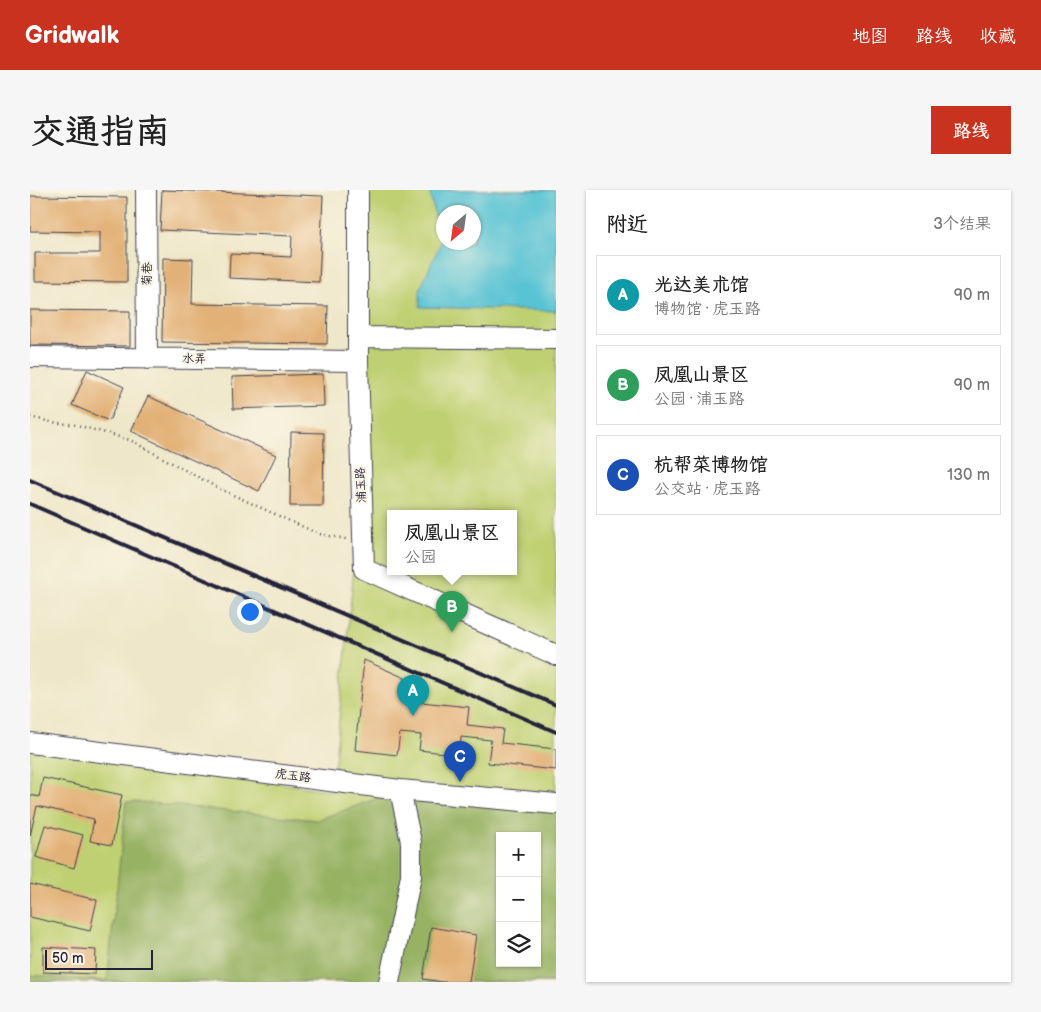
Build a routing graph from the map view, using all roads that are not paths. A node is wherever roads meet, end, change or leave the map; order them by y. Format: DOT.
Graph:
graph roads {
  1 [pos="146,190"];
  2 [pos="358,190"];
  3 [pos="358,337"];
  4 [pos="556,339"];
  5 [pos="30,358"];
  6 [pos="147,359"];
  7 [pos="358,361"];
  8 [pos="556,655"];
  9 [pos="30,743"];
  10 [pos="400,790"];
  11 [pos="556,804"];
  12 [pos="389,982"];
  1 -- 6 [label="street, 菊巷"];
  2 -- 3 [label="street, 浦玉路"];
  3 -- 4 [label="street"];
  3 -- 7 [label="street, 浦玉路"];
  5 -- 6 [label="street, 水弄"];
  6 -- 7 [label="street, 水弄"];
  7 -- 8 [label="street, 浦玉路"];
  9 -- 10 [label="street, 虎玉路"];
  10 -- 11 [label="street, 虎玉路"];
  10 -- 12 [label="street"];
}
